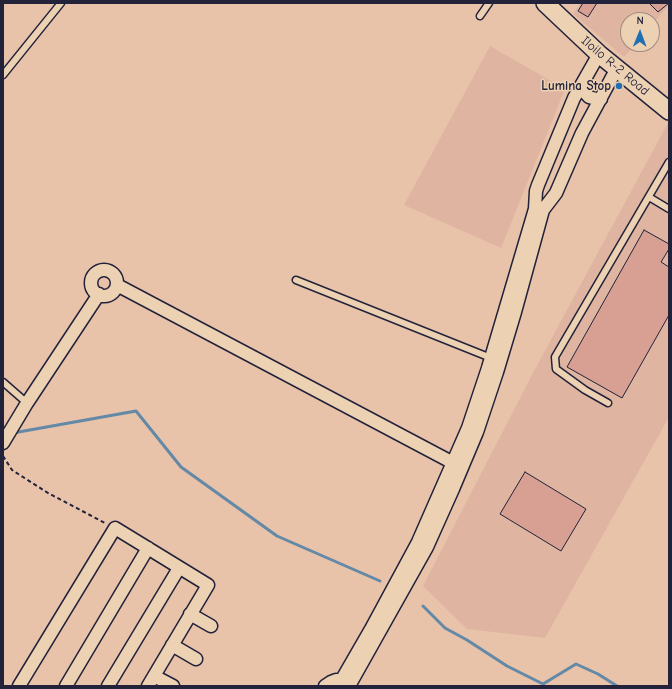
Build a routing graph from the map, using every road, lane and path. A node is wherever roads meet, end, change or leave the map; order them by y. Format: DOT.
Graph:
graph roads {
  1 [pos="61,3"];
  2 [pos="489,3"];
  3 [pos="547,4"];
  4 [pos="480,16"];
  5 [pos="599,54"];
  6 [pos="617,68"];
  7 [pos="4,72"];
  8 [pos="580,87"];
  9 [pos="601,99"];
  10 [pos="669,111"];
  11 [pos="563,124"];
  12 [pos="582,133"];
  13 [pos="669,162"];
  14 [pos="538,185"];
  15 [pos="556,193"];
  16 [pos="648,197"];
  17 [pos="669,209"];
  18 [pos="527,249"];
  19 [pos="296,280"];
  20 [pos="117,285"];
  21 [pos="98,294"];
  22 [pos="492,366"];
  23 [pos="3,382"];
  24 [pos="27,403"];
  25 [pos="608,403"];
  26 [pos="3,443"];
  27 [pos="3,456"];
  28 [pos="457,466"];
  29 [pos="114,528"];
  30 [pos="148,548"];
  31 [pos="179,568"];
  32 [pos="190,614"];
  33 [pos="211,626"];
  34 [pos="172,645"];
  35 [pos="196,659"];
  36 [pos="151,681"];
  37 [pos="21,683"];
  38 [pos="346,684"];
  39 [pos="34,686"];
  40 [pos="66,686"];
  41 [pos="108,686"];
  42 [pos="173,686"];
  43 [pos="325,686"];
  1 -- 7 [label="lane"];
  2 -- 4 [label="lane"];
  3 -- 5 [label="main road, Iloilo R-2 Road"];
  5 -- 6 [label="main road, Iloilo R-2 Road"];
  5 -- 8 [label="street"];
  6 -- 9 [label="street"];
  6 -- 10 [label="main road, Iloilo R-2 Road"];
  8 -- 9 [label="street"];
  8 -- 11 [label="street"];
  9 -- 12 [label="street"];
  11 -- 12 [label="street"];
  11 -- 14 [label="street"];
  12 -- 15 [label="street"];
  13 -- 16 [label="lane"];
  14 -- 15 [label="street"];
  14 -- 18 [label="street"];
  15 -- 18 [label="street"];
  16 -- 17 [label="lane"];
  16 -- 25 [label="lane"];
  18 -- 22 [label="street"];
  19 -- 22 [label="lane"];
  20 -- 21 [label="street"];
  20 -- 21 [label="street"];
  20 -- 28 [label="street"];
  21 -- 24 [label="street"];
  22 -- 28 [label="street"];
  23 -- 24 [label="lane"];
  24 -- 26 [label="street"];
  27 -- 29 [label="path"];
  28 -- 38 [label="street"];
  29 -- 30 [label="street"];
  29 -- 37 [label="street"];
  30 -- 31 [label="street"];
  30 -- 40 [label="street"];
  31 -- 32 [label="street"];
  31 -- 41 [label="street"];
  32 -- 33 [label="street"];
  32 -- 34 [label="street"];
  34 -- 35 [label="street"];
  34 -- 36 [label="street"];
  36 -- 42 [label="street"];
  37 -- 39 [label="street"];
  38 -- 43 [label="street"];
}
